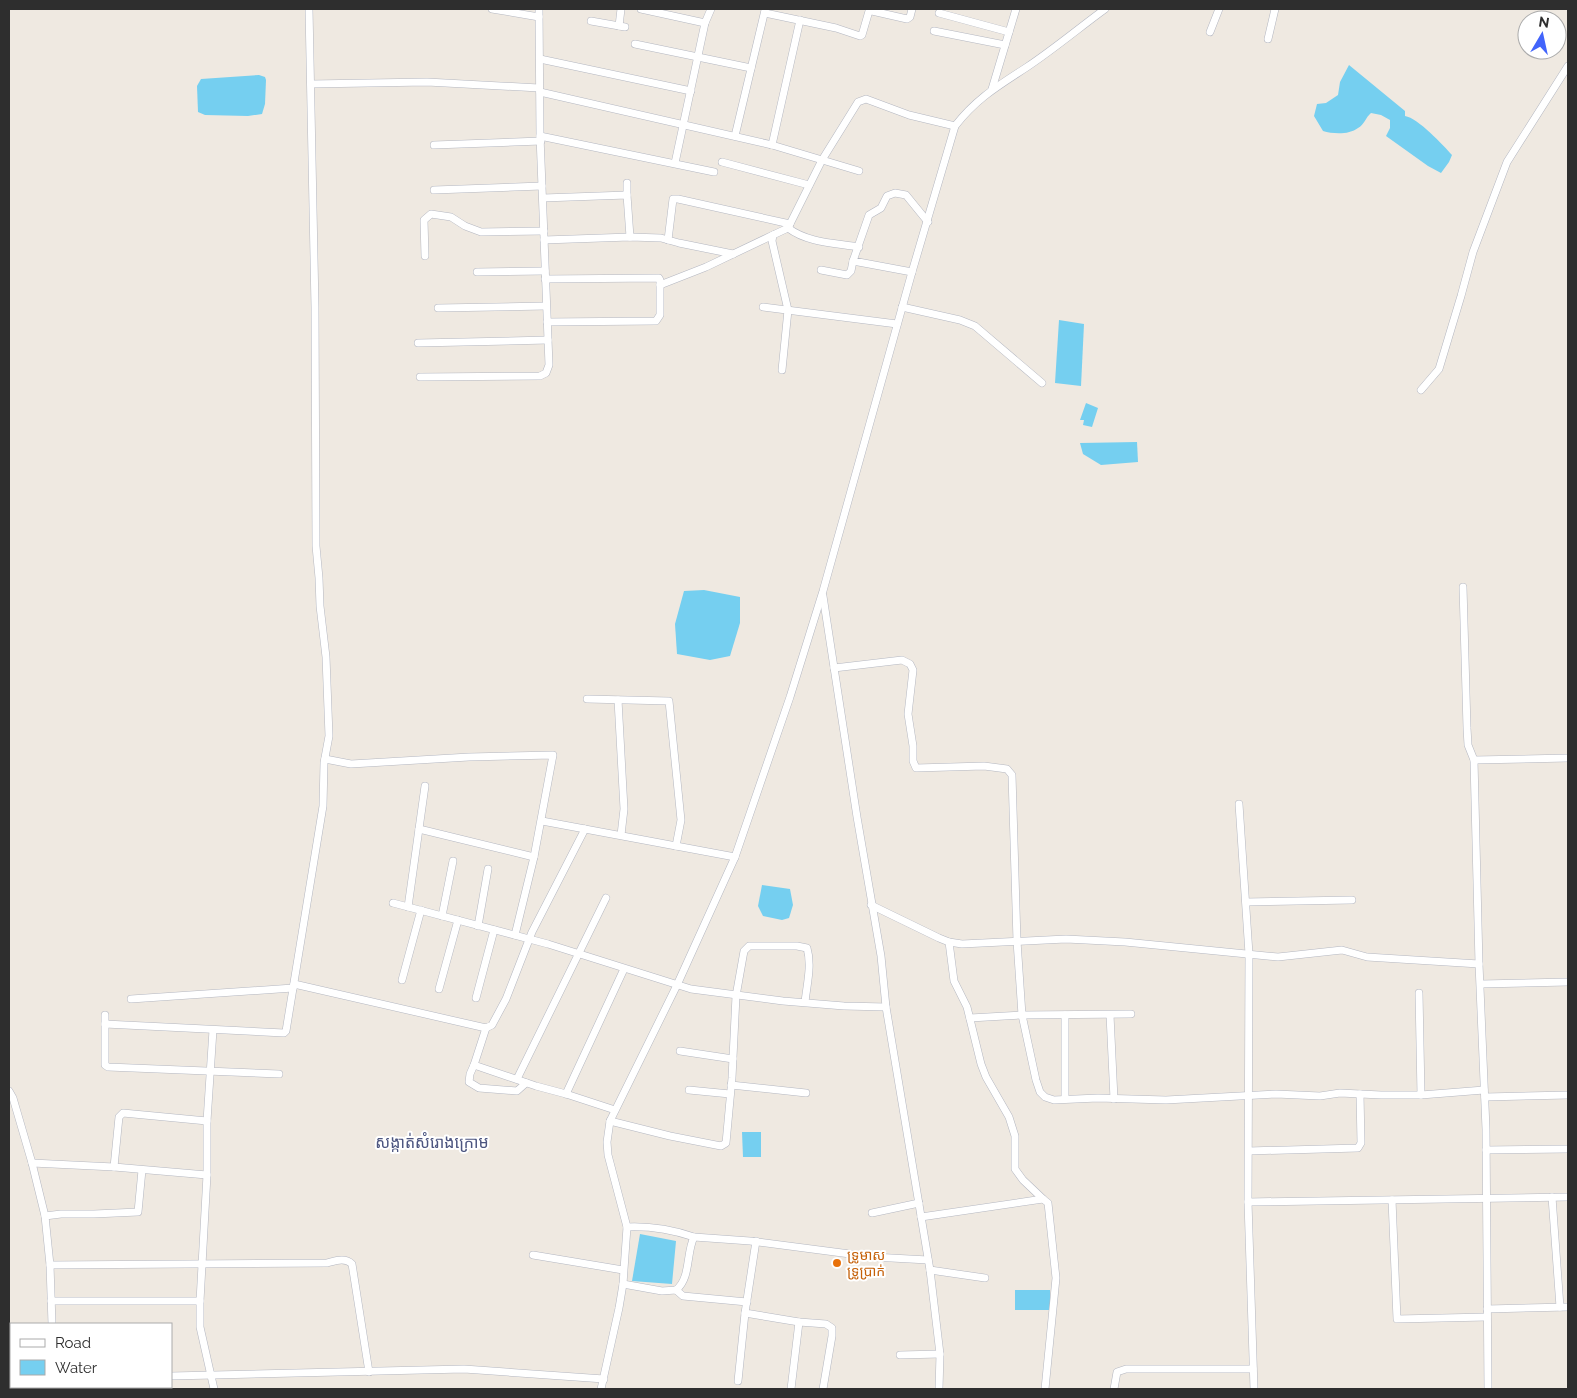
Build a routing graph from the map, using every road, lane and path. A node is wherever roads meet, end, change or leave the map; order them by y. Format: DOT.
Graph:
graph roads {
  1 [pos="309,9"];
  2 [pos="492,9"];
  3 [pos="539,9"];
  4 [pos="622,9"];
  5 [pos="641,9"];
  6 [pos="711,9"];
  7 [pos="912,9"];
  8 [pos="1016,9"];
  9 [pos="1105,9"];
  10 [pos="1219,9"];
  11 [pos="1275,9"];
  12 [pos="765,11"];
  13 [pos="674,12"];
  14 [pos="939,13"];
  15 [pos="540,17"];
  16 [pos="800,20"];
  17 [pos="591,21"];
  18 [pos="706,23"];
  19 [pos="934,30"];
  20 [pos="1009,32"];
  21 [pos="1210,32"];
  22 [pos="1268,39"];
  23 [pos="636,44"];
  24 [pos="1005,45"];
  25 [pos="698,56"];
  26 [pos="540,59"];
  27 [pos="1568,66"];
  28 [pos="751,68"];
  29 [pos="311,84"];
  30 [pos="992,89"];
  31 [pos="539,90"];
  32 [pos="691,91"];
  33 [pos="684,125"];
  34 [pos="955,126"];
  35 [pos="735,136"];
  36 [pos="541,138"];
  37 [pos="434,145"];
  38 [pos="772,145"];
  39 [pos="822,160"];
  40 [pos="722,162"];
  41 [pos="676,163"];
  42 [pos="859,170"];
  43 [pos="714,172"];
  44 [pos="627,183"];
  45 [pos="809,185"];
  46 [pos="542,186"];
  47 [pos="434,190"];
  48 [pos="627,195"];
  49 [pos="542,198"];
  50 [pos="928,222"];
  51 [pos="789,226"];
  52 [pos="544,231"];
  53 [pos="773,235"];
  54 [pos="630,236"];
  55 [pos="544,240"];
  56 [pos="668,240"];
  57 [pos="859,247"];
  58 [pos="733,254"];
  59 [pos="425,256"];
  60 [pos="854,262"];
  61 [pos="821,270"];
  62 [pos="477,272"];
  63 [pos="912,272"];
  64 [pos="545,275"];
  65 [pos="660,285"];
  66 [pos="546,306"];
  67 [pos="763,307"];
  68 [pos="438,308"];
  69 [pos="902,308"];
  70 [pos="788,310"];
  71 [pos="547,322"];
  72 [pos="898,324"];
  73 [pos="548,340"];
  74 [pos="418,342"];
  75 [pos="782,370"];
  76 [pos="420,377"];
  77 [pos="1042,383"];
  78 [pos="1421,390"];
  79 [pos="1463,587"];
  80 [pos="823,590"];
  81 [pos="834,668"];
  82 [pos="587,699"];
  83 [pos="618,700"];
  84 [pos="1568,758"];
  85 [pos="325,759"];
  86 [pos="1474,760"];
  87 [pos="425,786"];
  88 [pos="1240,804"];
  89 [pos="542,821"];
  90 [pos="584,829"];
  91 [pos="419,830"];
  92 [pos="621,835"];
  93 [pos="676,846"];
  94 [pos="735,856"];
  95 [pos="534,857"];
  96 [pos="452,861"];
  97 [pos="488,869"];
  98 [pos="606,898"];
  99 [pos="1352,900"];
  100 [pos="1246,902"];
  101 [pos="393,903"];
  102 [pos="871,905"];
  103 [pos="408,907"];
  104 [pos="421,910"];
  105 [pos="442,916"];
  106 [pos="458,920"];
  107 [pos="478,926"];
  108 [pos="494,930"];
  109 [pos="515,935"];
  110 [pos="530,939"];
  111 [pos="1017,941"];
  112 [pos="949,942"];
  113 [pos="577,954"];
  114 [pos="1249,954"];
  115 [pos="1479,964"];
  116 [pos="624,969"];
  117 [pos="402,980"];
  118 [pos="1568,982"];
  119 [pos="1481,984"];
  120 [pos="677,985"];
  121 [pos="293,986"];
  122 [pos="439,989"];
  123 [pos="1419,993"];
  124 [pos="736,996"];
  125 [pos="476,998"];
  126 [pos="131,999"];
  127 [pos="805,1002"];
  128 [pos="886,1007"];
  129 [pos="1131,1014"];
  130 [pos="1022,1015"];
  131 [pos="1065,1015"];
  132 [pos="105,1016"];
  133 [pos="1110,1016"];
  134 [pos="970,1018"];
  135 [pos="104,1024"];
  136 [pos="486,1028"];
  137 [pos="213,1030"];
  138 [pos="680,1051"];
  139 [pos="733,1059"];
  140 [pos="474,1065"];
  141 [pos="211,1072"];
  142 [pos="279,1074"];
  143 [pos="518,1079"];
  144 [pos="526,1083"];
  145 [pos="731,1085"];
  146 [pos="689,1090"];
  147 [pos="9,1091"];
  148 [pos="806,1093"];
  149 [pos="566,1094"];
  150 [pos="730,1094"];
  151 [pos="1360,1094"];
  152 [pos="1485,1094"];
  153 [pos="1421,1095"];
  154 [pos="1568,1095"];
  155 [pos="1249,1097"];
  156 [pos="1065,1099"];
  157 [pos="1114,1099"];
  158 [pos="615,1110"];
  159 [pos="207,1121"];
  160 [pos="610,1121"];
  161 [pos="1568,1149"];
  162 [pos="1486,1150"];
  163 [pos="1249,1151"];
  164 [pos="32,1163"];
  165 [pos="114,1167"];
  166 [pos="142,1170"];
  167 [pos="206,1175"];
  168 [pos="1552,1197"];
  169 [pos="1568,1197"];
  170 [pos="1487,1198"];
  171 [pos="1043,1199"];
  172 [pos="1392,1200"];
  173 [pos="919,1202"];
  174 [pos="1248,1202"];
  175 [pos="872,1213"];
  176 [pos="45,1216"];
  177 [pos="922,1218"];
  178 [pos="627,1227"];
  179 [pos="694,1237"];
  180 [pos="756,1241"];
  181 [pos="533,1255"];
  182 [pos="928,1260"];
  183 [pos="50,1265"];
  184 [pos="202,1265"];
  185 [pos="623,1270"];
  186 [pos="930,1270"];
  187 [pos="985,1278"];
  188 [pos="623,1284"];
  189 [pos="676,1290"];
  190 [pos="52,1301"];
  191 [pos="200,1301"];
  192 [pos="747,1302"];
  193 [pos="1560,1308"];
  194 [pos="1568,1308"];
  195 [pos="1487,1309"];
  196 [pos="745,1313"];
  197 [pos="1487,1317"];
  198 [pos="799,1322"];
  199 [pos="52,1323"];
  200 [pos="940,1354"];
  201 [pos="900,1355"];
  202 [pos="1253,1369"];
  203 [pos="369,1372"];
  204 [pos="172,1376"];
  205 [pos="212,1376"];
  206 [pos="604,1379"];
  207 [pos="738,1381"];
  208 [pos="214,1389"];
  209 [pos="601,1389"];
  210 [pos="791,1389"];
  211 [pos="823,1389"];
  212 [pos="939,1389"];
  213 [pos="1045,1389"];
  214 [pos="1114,1389"];
  215 [pos="1254,1389"];
  216 [pos="1488,1389"];
  1 -- 29 [label="street"];
  2 -- 15 [label="street"];
  3 -- 15 [label="street"];
  4 -- 17 [label="street"];
  5 -- 13 [label="street"];
  6 -- 18 [label="street"];
  7 -- 16 [label="street"];
  8 -- 20 [label="street"];
  9 -- 30 [label="street"];
  10 -- 21 [label="street"];
  11 -- 22 [label="street"];
  12 -- 16 [label="street"];
  12 -- 28 [label="street"];
  13 -- 18 [label="street"];
  14 -- 20 [label="street"];
  15 -- 26 [label="street"];
  16 -- 38 [label="street"];
  18 -- 25 [label="street"];
  19 -- 24 [label="street"];
  20 -- 24 [label="street"];
  23 -- 25 [label="street"];
  24 -- 30 [label="street"];
  25 -- 28 [label="street"];
  25 -- 32 [label="street"];
  26 -- 31 [label="street"];
  26 -- 32 [label="street"];
  27 -- 78 [label="street"];
  28 -- 35 [label="street"];
  29 -- 31 [label="street"];
  29 -- 85 [label="street"];
  30 -- 34 [label="street"];
  31 -- 33 [label="street"];
  31 -- 36 [label="street"];
  32 -- 33 [label="street"];
  33 -- 35 [label="street"];
  33 -- 41 [label="street"];
  34 -- 39 [label="street"];
  34 -- 50 [label="street"];
  35 -- 38 [label="street"];
  36 -- 37 [label="street"];
  36 -- 41 [label="street"];
  36 -- 46 [label="street"];
  38 -- 39 [label="street"];
  39 -- 42 [label="street"];
  39 -- 45 [label="street"];
  40 -- 45 [label="street"];
  41 -- 43 [label="street"];
  44 -- 48 [label="street"];
  45 -- 51 [label="street"];
  46 -- 47 [label="street"];
  46 -- 49 [label="street"];
  48 -- 49 [label="street"];
  48 -- 54 [label="street"];
  49 -- 52 [label="street"];
  50 -- 57 [label="street"];
  50 -- 63 [label="street"];
  51 -- 53 [label="street"];
  51 -- 56 [label="street"];
  51 -- 57 [label="street"];
  52 -- 55 [label="street"];
  52 -- 59 [label="street"];
  53 -- 58 [label="street"];
  53 -- 70 [label="street"];
  54 -- 55 [label="street"];
  54 -- 56 [label="street"];
  55 -- 64 [label="street"];
  56 -- 58 [label="street"];
  57 -- 60 [label="street"];
  58 -- 65 [label="street"];
  60 -- 61 [label="street"];
  60 -- 63 [label="street"];
  62 -- 64 [label="street"];
  63 -- 69 [label="street"];
  64 -- 65 [label="street"];
  64 -- 66 [label="street"];
  65 -- 71 [label="street"];
  66 -- 68 [label="street"];
  66 -- 71 [label="street"];
  67 -- 70 [label="street"];
  69 -- 72 [label="street"];
  69 -- 77 [label="street"];
  70 -- 72 [label="street"];
  70 -- 75 [label="street"];
  71 -- 73 [label="street"];
  72 -- 80 [label="street"];
  73 -- 74 [label="street"];
  73 -- 76 [label="street"];
  79 -- 86 [label="street"];
  80 -- 81 [label="street"];
  80 -- 94 [label="street"];
  81 -- 102 [label="street"];
  81 -- 111 [label="street"];
  82 -- 83 [label="street"];
  83 -- 92 [label="street"];
  83 -- 93 [label="street"];
  84 -- 86 [label="street"];
  85 -- 89 [label="street"];
  85 -- 121 [label="street"];
  86 -- 115 [label="street"];
  87 -- 91 [label="street"];
  88 -- 100 [label="street"];
  89 -- 90 [label="street"];
  89 -- 95 [label="street"];
  90 -- 92 [label="street"];
  90 -- 110 [label="street"];
  91 -- 95 [label="street"];
  91 -- 103 [label="street"];
  92 -- 93 [label="street"];
  93 -- 94 [label="street"];
  94 -- 120 [label="street"];
  95 -- 109 [label="street"];
  96 -- 105 [label="street"];
  97 -- 107 [label="street"];
  98 -- 113 [label="street"];
  99 -- 100 [label="street"];
  100 -- 114 [label="street"];
  101 -- 103 [label="street"];
  102 -- 112 [label="street"];
  102 -- 128 [label="street"];
  103 -- 104 [label="street"];
  104 -- 105 [label="street"];
  104 -- 117 [label="street"];
  105 -- 106 [label="street"];
  106 -- 107 [label="street"];
  106 -- 122 [label="street"];
  107 -- 108 [label="street"];
  108 -- 109 [label="street"];
  108 -- 125 [label="street"];
  109 -- 110 [label="street"];
  110 -- 113 [label="street"];
  110 -- 136 [label="street"];
  111 -- 112 [label="street"];
  111 -- 114 [label="street"];
  111 -- 130 [label="street"];
  112 -- 134 [label="street"];
  113 -- 116 [label="street"];
  113 -- 143 [label="street"];
  114 -- 115 [label="street"];
  114 -- 155 [label="street"];
  115 -- 119 [label="street"];
  116 -- 120 [label="street"];
  116 -- 149 [label="street"];
  118 -- 119 [label="street"];
  119 -- 152 [label="street"];
  120 -- 124 [label="street"];
  120 -- 158 [label="street"];
  121 -- 126 [label="street"];
  121 -- 136 [label="street"];
  121 -- 137 [label="street"];
  123 -- 153 [label="street"];
  124 -- 127 [label="street"];
  124 -- 127 [label="street"];
  124 -- 139 [label="street"];
  127 -- 128 [label="street"];
  128 -- 173 [label="street"];
  129 -- 133 [label="street"];
  130 -- 131 [label="street"];
  130 -- 134 [label="street"];
  130 -- 156 [label="street"];
  131 -- 133 [label="street"];
  131 -- 156 [label="street"];
  132 -- 135 [label="street"];
  133 -- 157 [label="street"];
  134 -- 171 [label="street"];
  135 -- 137 [label="street"];
  135 -- 141 [label="street"];
  136 -- 140 [label="street"];
  137 -- 141 [label="street"];
  138 -- 139 [label="street"];
  139 -- 145 [label="street"];
  140 -- 143 [label="street"];
  140 -- 144 [label="street"];
  141 -- 142 [label="street"];
  141 -- 159 [label="street"];
  143 -- 144 [label="street"];
  144 -- 149 [label="street"];
  145 -- 148 [label="street"];
  145 -- 150 [label="street"];
  146 -- 150 [label="street"];
  147 -- 164 [label="street"];
  149 -- 158 [label="street"];
  150 -- 160 [label="street"];
  151 -- 153 [label="street"];
  151 -- 155 [label="street"];
  151 -- 163 [label="street"];
  152 -- 153 [label="street"];
  152 -- 154 [label="street"];
  152 -- 162 [label="street"];
  155 -- 157 [label="street"];
  155 -- 163 [label="street"];
  156 -- 157 [label="street"];
  158 -- 160 [label="street"];
  159 -- 165 [label="street"];
  159 -- 167 [label="street"];
  160 -- 178 [label="street"];
  161 -- 162 [label="street"];
  162 -- 170 [label="street"];
  163 -- 174 [label="street"];
  164 -- 165 [label="street"];
  164 -- 176 [label="street"];
  165 -- 166 [label="street"];
  166 -- 167 [label="street"];
  166 -- 176 [label="street"];
  167 -- 184 [label="street"];
  168 -- 169 [label="street"];
  168 -- 170 [label="street"];
  168 -- 193 [label="street"];
  170 -- 172 [label="street"];
  170 -- 195 [label="street"];
  171 -- 177 [label="street"];
  171 -- 213 [label="street"];
  172 -- 174 [label="street"];
  172 -- 197 [label="street"];
  173 -- 175 [label="street"];
  173 -- 177 [label="street"];
  174 -- 202 [label="street"];
  176 -- 183 [label="street"];
  177 -- 182 [label="street"];
  178 -- 179 [label="street"];
  178 -- 185 [label="street"];
  179 -- 180 [label="street"];
  179 -- 189 [label="street"];
  180 -- 182 [label="street"];
  180 -- 192 [label="street"];
  181 -- 185 [label="street"];
  182 -- 186 [label="street"];
  183 -- 184 [label="street"];
  183 -- 190 [label="street"];
  184 -- 191 [label="street"];
  184 -- 203 [label="street"];
  185 -- 188 [label="street"];
  186 -- 187 [label="street"];
  186 -- 200 [label="street"];
  188 -- 189 [label="street"];
  188 -- 206 [label="street"];
  189 -- 192 [label="street"];
  190 -- 191 [label="street"];
  190 -- 199 [label="street"];
  191 -- 205 [label="street"];
  192 -- 196 [label="street"];
  193 -- 194 [label="street"];
  193 -- 195 [label="street"];
  195 -- 197 [label="street"];
  196 -- 198 [label="street"];
  196 -- 207 [label="street"];
  197 -- 216 [label="street"];
  198 -- 210 [label="street"];
  198 -- 211 [label="street"];
  200 -- 201 [label="street"];
  200 -- 212 [label="street"];
  202 -- 214 [label="street"];
  202 -- 215 [label="street"];
  203 -- 205 [label="street"];
  203 -- 206 [label="street"];
  204 -- 205 [label="street"];
  205 -- 208 [label="street"];
  206 -- 209 [label="street"];
}
